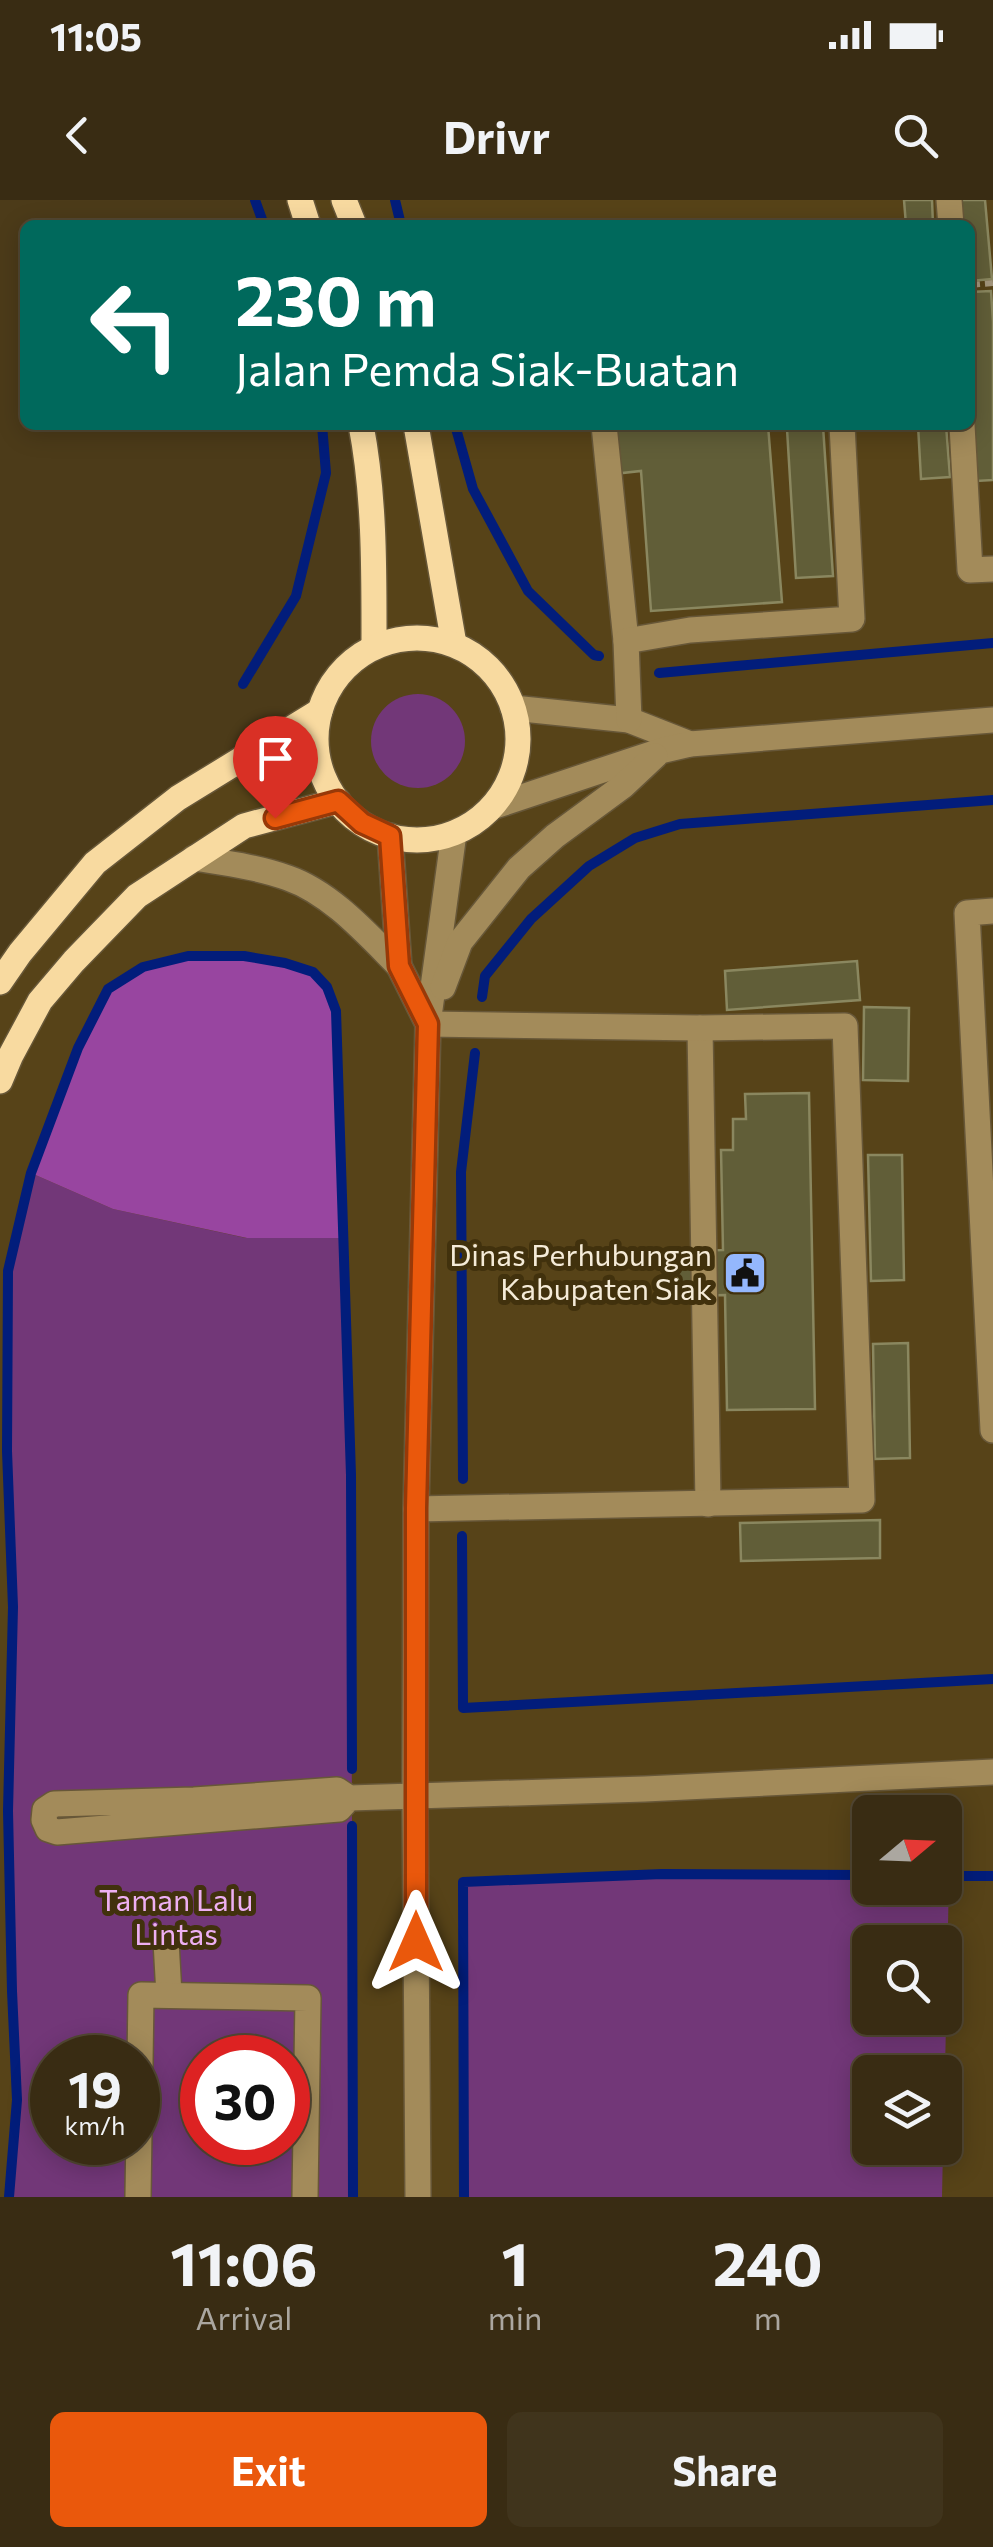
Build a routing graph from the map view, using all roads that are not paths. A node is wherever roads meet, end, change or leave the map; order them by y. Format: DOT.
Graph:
graph roads {
  1 [pos="362,430"];
  2 [pos="417,430"];
  3 [pos="605,430"];
  4 [pos="842,430"];
  5 [pos="962,430"];
  6 [pos="993,568"];
  7 [pos="626,641"];
  8 [pos="454,644"];
  9 [pos="374,647"];
  10 [pos="513,708"];
  11 [pos="320,711"];
  12 [pos="629,720"];
  13 [pos="993,720"];
  14 [pos="690,744"];
  15 [pos="660,751"];
  16 [pos="338,801"];
  17 [pos="492,807"];
  18 [pos="454,833"];
  19 [pos="390,836"];
  20 [pos="194,858"];
  21 [pos="993,911"];
  22 [pos="399,966"];
  23 [pos="0,982"];
  24 [pos="428,1024"];
  25 [pos="700,1028"];
  26 [pos="0,1081"];
  27 [pos="993,1430"];
  28 [pos="708,1504"];
  29 [pos="416,1508"];
  30 [pos="993,1772"];
  31 [pos="415,1796"];
  32 [pos="349,1798"];
  33 [pos="166,1941"];
  34 [pos="170,1995"];
  35 [pos="138,2197"];
  36 [pos="305,2197"];
  37 [pos="418,2197"];
  1 -- 9 [label="main road"];
  2 -- 8 [label="main road"];
  3 -- 7 [label="street"];
  4 -- 7 [label="street"];
  5 -- 6 [label="street"];
  7 -- 12 [label="street"];
  8 -- 9 [label="main road"];
  8 -- 10 [label="main road"];
  9 -- 11 [label="main road"];
  10 -- 12 [label="street"];
  10 -- 17 [label="main road"];
  11 -- 16 [label="main road"];
  11 -- 23 [label="main road"];
  12 -- 14 [label="street"];
  13 -- 14 [label="street"];
  14 -- 15 [label="street"];
  15 -- 17 [label="street"];
  15 -- 24 [label="street"];
  16 -- 19 [label="main road"];
  16 -- 20 [label="main road"];
  17 -- 18 [label="main road"];
  18 -- 19 [label="main road"];
  18 -- 24 [label="street"];
  19 -- 22 [label="street"];
  20 -- 22 [label="street"];
  20 -- 26 [label="main road"];
  21 -- 27 [label="street"];
  22 -- 24 [label="street"];
  24 -- 25 [label="street"];
  24 -- 29 [label="street"];
  25 -- 28 [label="street"];
  25 -- 28 [label="street"];
  28 -- 29 [label="street"];
  29 -- 31 [label="street"];
  30 -- 31 [label="street"];
  31 -- 32 [label="street"];
  31 -- 37 [label="street"];
  32 -- 32 [label="street"];
  33 -- 34 [label="street"];
  34 -- 35 [label="street"];
  34 -- 36 [label="street"];
}
